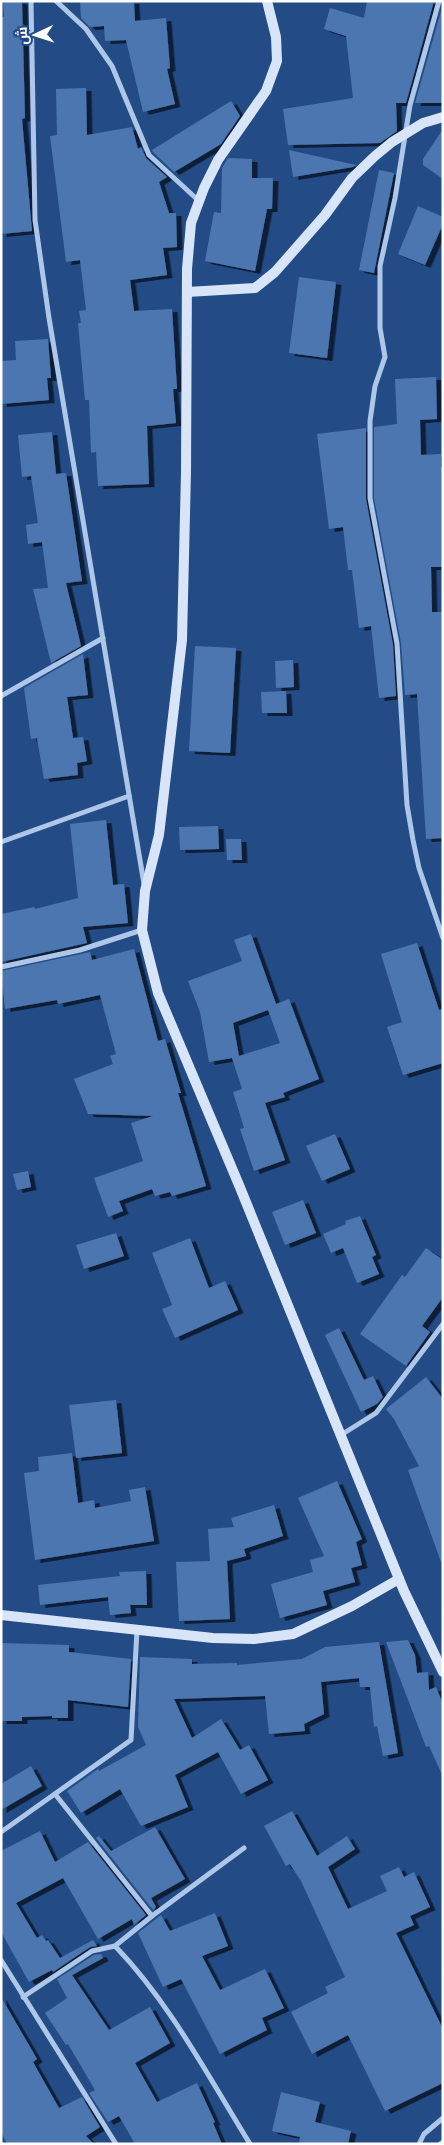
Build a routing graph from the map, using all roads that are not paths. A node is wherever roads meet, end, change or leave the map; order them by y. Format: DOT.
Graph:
graph roads {
  1 [pos="31,1"];
  2 [pos="56,1"];
  3 [pos="266,1"];
  4 [pos="439,1"];
  5 [pos="443,117"];
  6 [pos="404,134"];
  7 [pos="199,201"];
  8 [pos="187,292"];
  9 [pos="103,638"];
  10 [pos="1,696"];
  11 [pos="129,796"];
  12 [pos="1,842"];
  13 [pos="145,891"];
  14 [pos="142,930"];
  15 [pos="443,938"];
  16 [pos="1,967"];
  17 [pos="443,1324"];
  18 [pos="341,1435"];
  19 [pos="400,1579"];
  20 [pos="1,1615"];
  21 [pos="136,1630"];
  22 [pos="443,1672"];
  23 [pos="55,1794"];
  24 [pos="1,1832"];
  25 [pos="244,1848"];
  26 [pos="152,1916"];
  27 [pos="115,1946"];
  28 [pos="1,1960"];
  29 [pos="24,1997"];
  30 [pos="443,2118"];
  31 [pos="116,2144"];
  32 [pos="250,2144"];
  33 [pos="419,2144"];
  1 -- 9 [label="street"];
  2 -- 7 [label="street"];
  3 -- 7 [label="main road"];
  4 -- 6 [label="street"];
  5 -- 6 [label="main road"];
  6 -- 8 [label="main road"];
  6 -- 15 [label="street"];
  7 -- 8 [label="main road"];
  8 -- 13 [label="main road"];
  9 -- 10 [label="street"];
  9 -- 11 [label="street"];
  11 -- 12 [label="street"];
  11 -- 13 [label="street"];
  13 -- 14 [label="main road"];
  14 -- 16 [label="street"];
  14 -- 18 [label="main road"];
  17 -- 18 [label="street"];
  18 -- 19 [label="main road"];
  19 -- 21 [label="main road"];
  19 -- 22 [label="main road"];
  20 -- 21 [label="main road"];
  21 -- 23 [label="street"];
  23 -- 24 [label="street"];
  23 -- 26 [label="street"];
  25 -- 26 [label="street"];
  26 -- 27 [label="street"];
  27 -- 29 [label="street"];
  27 -- 32 [label="street"];
  28 -- 29 [label="street"];
  29 -- 31 [label="street"];
  30 -- 33 [label="street"];
}
